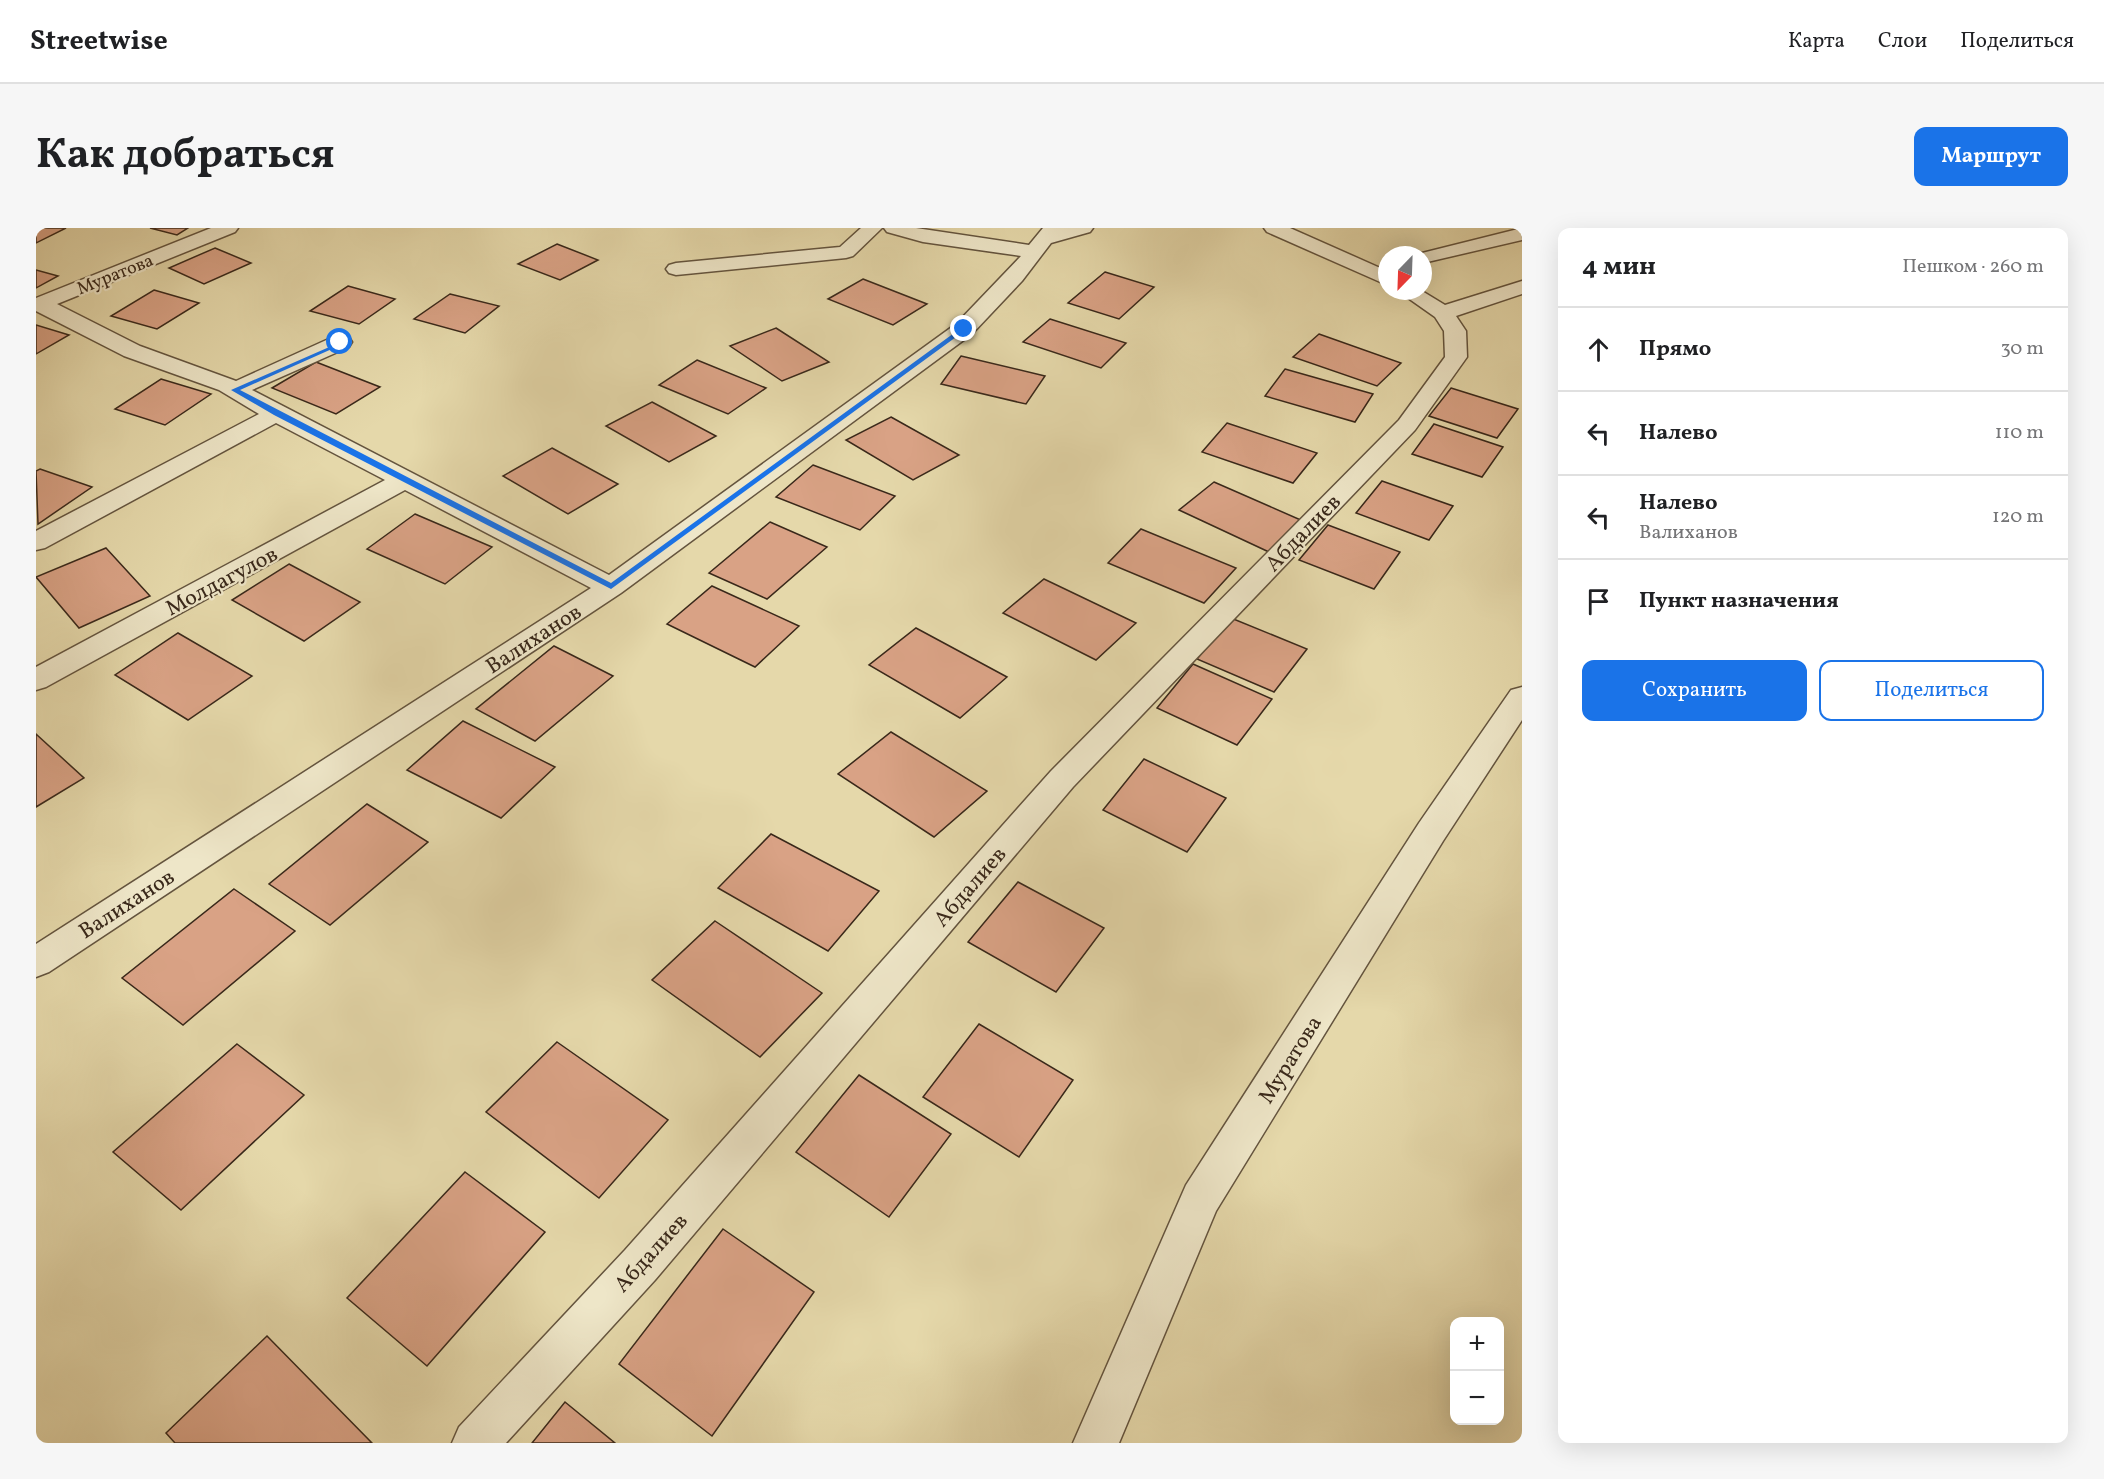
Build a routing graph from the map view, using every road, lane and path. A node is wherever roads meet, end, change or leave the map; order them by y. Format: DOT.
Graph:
graph roads {
  1 [pos="228,228"];
  2 [pos="872,228"];
  3 [pos="894,228"];
  4 [pos="1083,228"];
  5 [pos="1274,228"];
  6 [pos="1522,234"];
  7 [pos="1045,239"];
  8 [pos="1432,255"];
  9 [pos="1378,265"];
  10 [pos="1358,266"];
  11 [pos="676,269"];
  12 [pos="1378,275"];
  13 [pos="1522,287"];
  14 [pos="1420,300"];
  15 [pos="39,304"];
  16 [pos="1449,322"];
  17 [pos="340,342"];
  18 [pos="234,390"];
  19 [pos="276,414"];
  20 [pos="405,480"];
  21 [pos="36,542"];
  22 [pos="611,587"];
  23 [pos="36,680"];
  24 [pos="1522,697"];
  25 [pos="36,962"];
  26 [pos="475,1443"];
  27 [pos="1096,1443"];
  1 -- 15 [label="street, Муратова"];
  2 -- 11 [label="street"];
  3 -- 7 [label="street"];
  4 -- 7 [label="street"];
  5 -- 10 [label="street"];
  6 -- 8 [label="street"];
  7 -- 22 [label="street, Валиханов"];
  9 -- 10 [label="street"];
  10 -- 12 [label="street"];
  13 -- 16 [label="street"];
  14 -- 16 [label="street"];
  15 -- 18 [label="street"];
  16 -- 26 [label="street, Абдалиев"];
  17 -- 18 [label="street"];
  18 -- 19 [label="street"];
  19 -- 20 [label="street"];
  19 -- 21 [label="street"];
  20 -- 22 [label="street"];
  20 -- 23 [label="street, Молдагулов"];
  22 -- 25 [label="street, Валиханов"];
  24 -- 27 [label="street, Муратова"];
}
